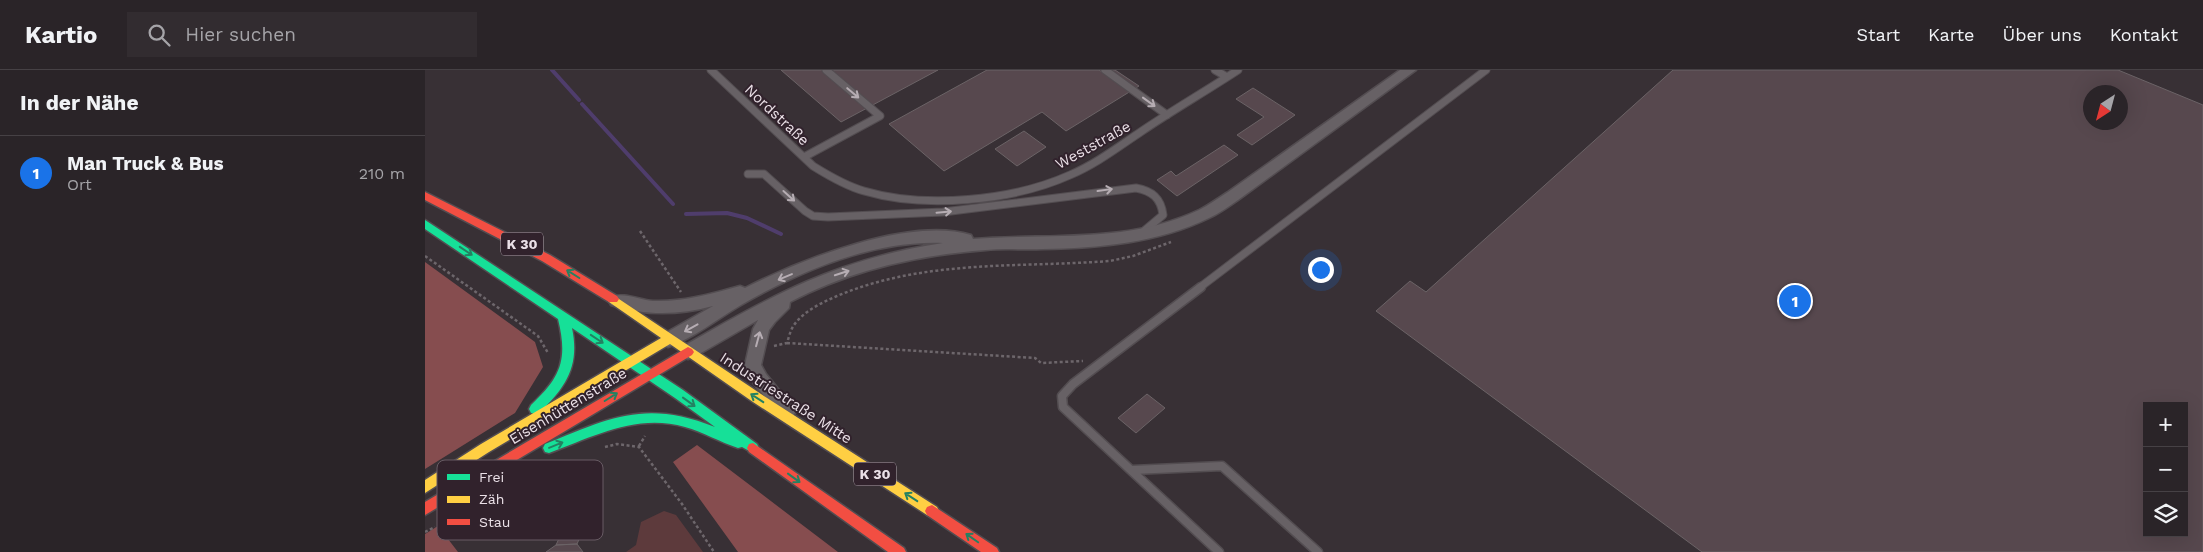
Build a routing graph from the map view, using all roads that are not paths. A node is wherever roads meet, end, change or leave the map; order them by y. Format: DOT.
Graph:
graph roads {
  1 [pos="711,70"];
  2 [pos="825,70"];
  3 [pos="1105,70"];
  4 [pos="1215,70"];
  5 [pos="1238,70"];
  6 [pos="1409,70"];
  7 [pos="1486,70"];
  8 [pos="1227,77"];
  9 [pos="1167,115"];
  10 [pos="804,157"];
  11 [pos="748,174"];
  12 [pos="425,196"];
  13 [pos="425,224"];
  14 [pos="1140,234"];
  15 [pos="998,243"];
  16 [pos="763,286"];
  17 [pos="797,292"];
  18 [pos="614,300"];
  19 [pos="563,316"];
  20 [pos="669,340"];
  21 [pos="688,352"];
  22 [pos="631,362"];
  23 [pos="649,374"];
  24 [pos="799,424"];
  25 [pos="485,448"];
  26 [pos="755,450"];
  27 [pos="467,460"];
  28 [pos="510,460"];
  29 [pos="518,460"];
  30 [pos="1133,470"];
  31 [pos="437,479"];
  32 [pos="425,487"];
  33 [pos="437,502"];
  34 [pos="425,509"];
  35 [pos="899,552"];
  36 [pos="992,552"];
  37 [pos="1219,552"];
  38 [pos="1318,552"];
  1 -- 10 [label="lane, Nordstraße"];
  2 -- 10 [label="lane, one-way"];
  3 -- 9 [label="lane, one-way"];
  4 -- 8 [label="lane"];
  5 -- 8 [label="lane, Weststraße"];
  6 -- 14 [label="street"];
  7 -- 30 [label="lane"];
  8 -- 9 [label="lane, Weststraße"];
  9 -- 10 [label="lane, Weststraße"];
  11 -- 14 [label="lane, one-way"];
  18 -- 12 [label="main road, K 30, one-way"];
  13 -- 19 [label="main road, K 30, one-way"];
  14 -- 15 [label="street"];
  15 -- 16 [label="street, one-way"];
  17 -- 15 [label="street, one-way"];
  16 -- 18 [label="street"];
  16 -- 20 [label="street, one-way"];
  17 -- 21 [label="street"];
  24 -- 17 [label="street, one-way"];
  18 -- 20 [label="main road, K 30"];
  19 -- 22 [label="main road, K 30, one-way"];
  19 -- 25 [label="main road"];
  20 -- 21 [label="main road, K 30"];
  20 -- 22 [label="main road, Eisenhüttenstraße"];
  21 -- 23 [label="main road, Eisenhüttenstraße"];
  24 -- 21 [label="main road, Industriestraße Mitte / K 30, one-way"];
  22 -- 23 [label="main road, K 30"];
  22 -- 25 [label="main road, Eisenhüttenstraße"];
  23 -- 26 [label="main road, K 30, one-way"];
  28 -- 23 [label="main road, Eisenhüttenstraße, one-way"];
  36 -- 24 [label="main road, Industriestraße Mitte / K 30, one-way"];
  25 -- 27 [label="main road, Eisenhüttenstraße"];
  29 -- 26 [label="main road, one-way"];
  26 -- 35 [label="main road, K 30, one-way"];
  30 -- 37 [label="lane"];
  30 -- 38 [label="lane"];
  31 -- 32 [label="main road, Eisenhüttenstraße"];
  33 -- 34 [label="main road, Eisenhüttenstraße"];
}
